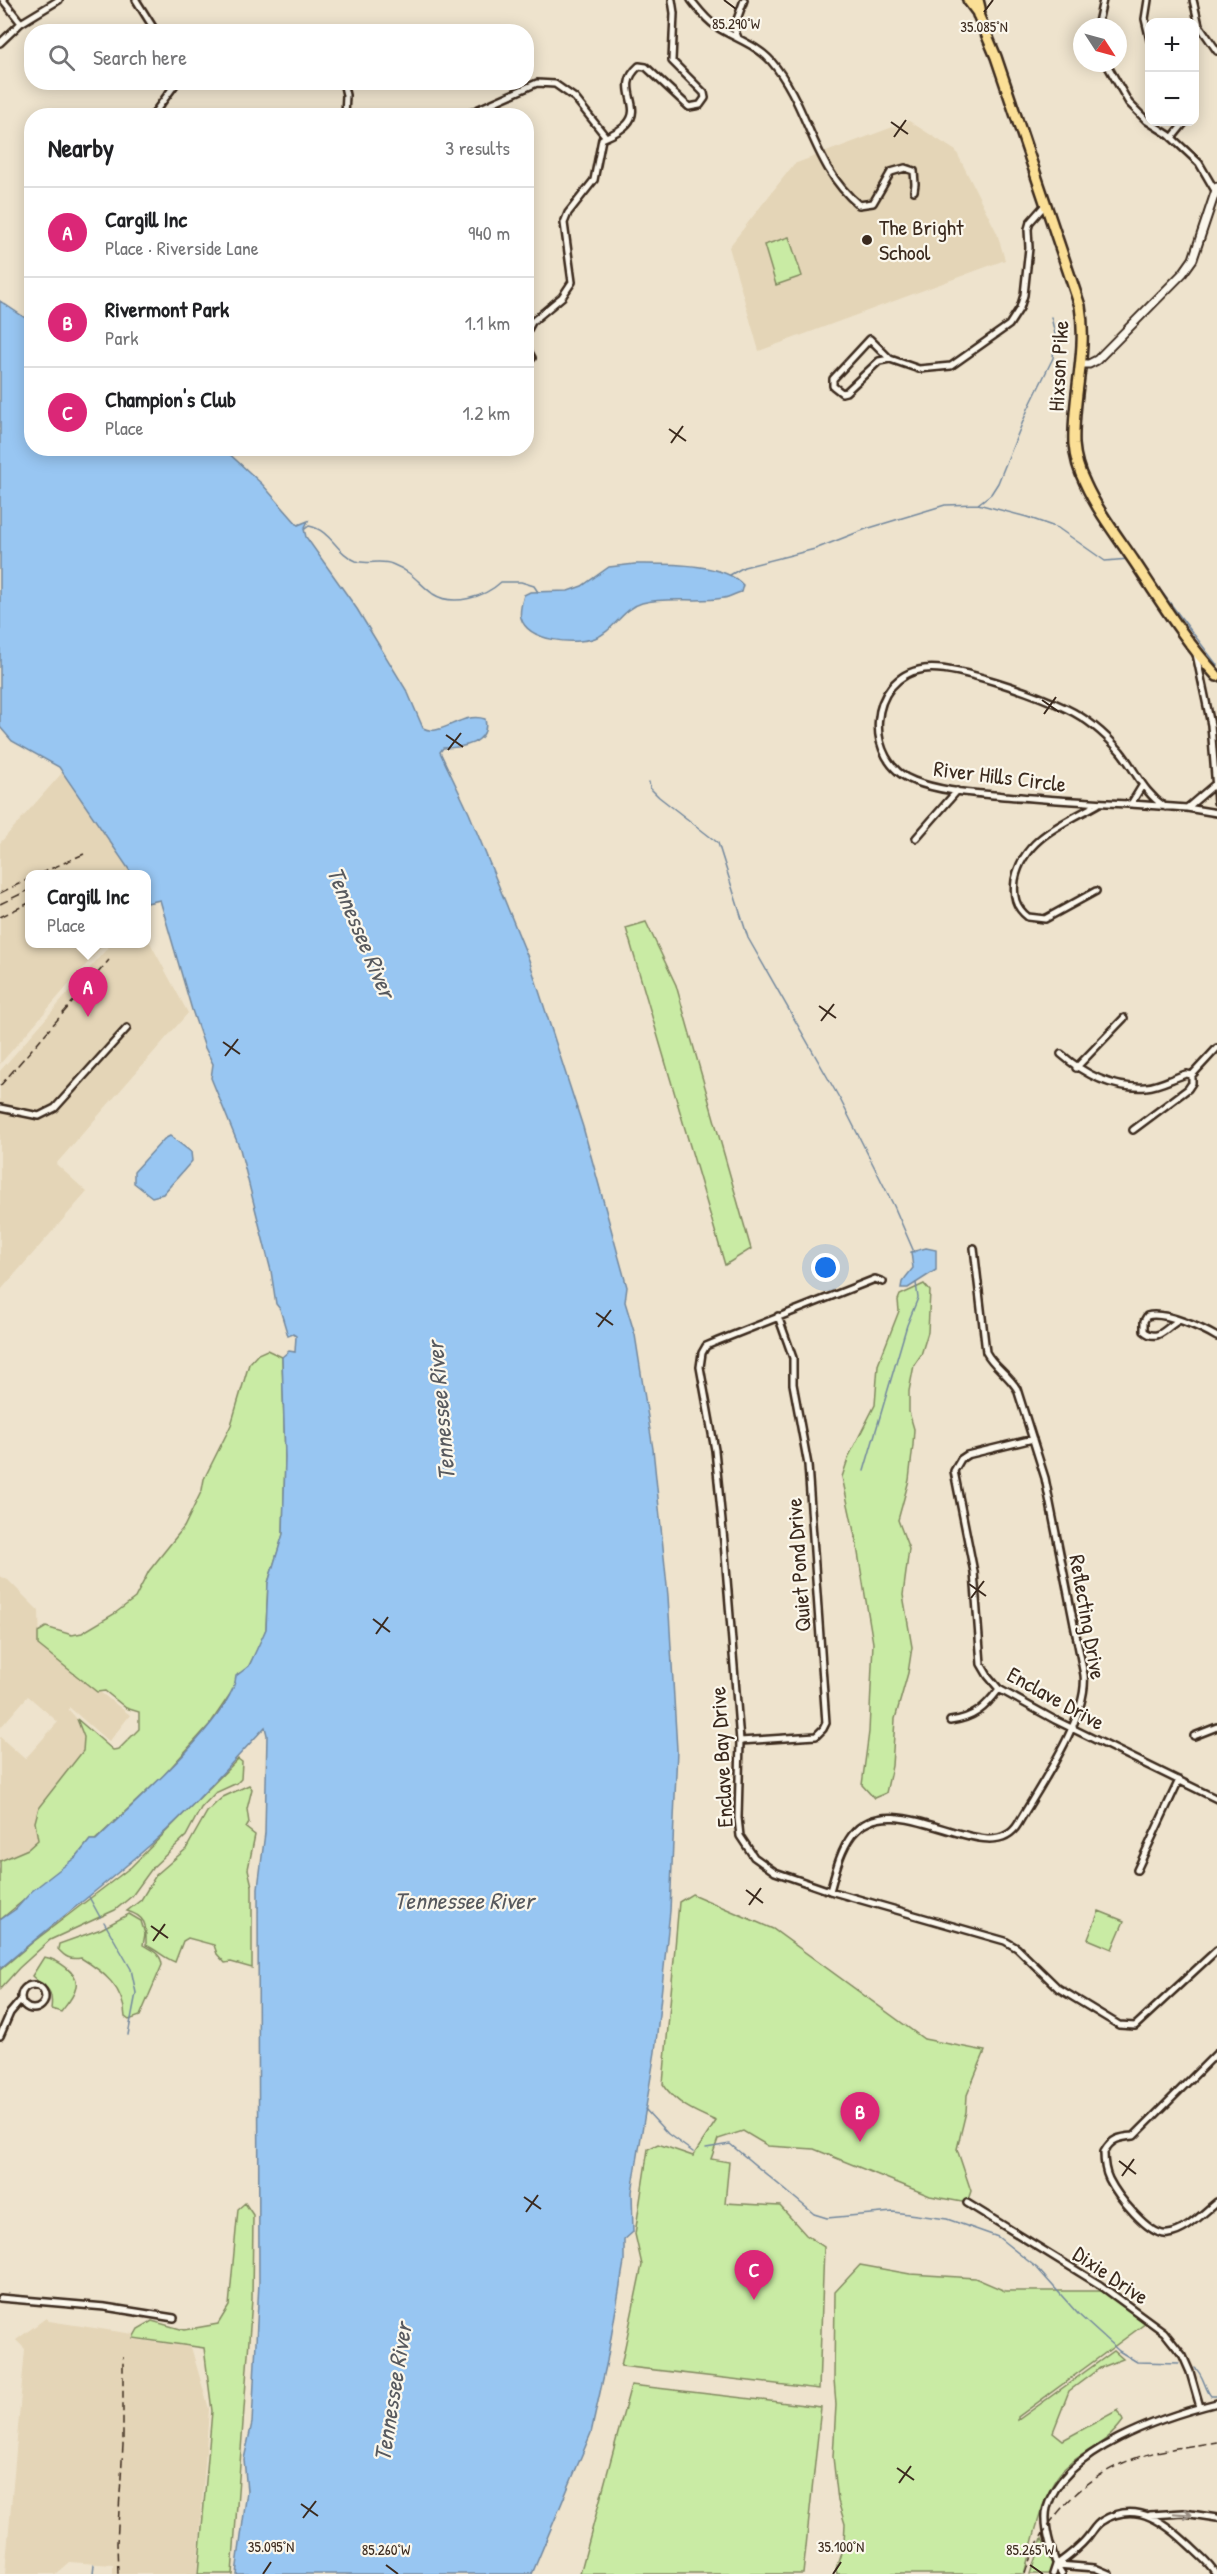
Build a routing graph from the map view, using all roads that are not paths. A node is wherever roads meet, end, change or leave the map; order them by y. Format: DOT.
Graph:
graph roads {
  1 [pos="3,0"];
  2 [pos="59,0"];
  3 [pos="136,0"];
  4 [pos="672,0"];
  5 [pos="691,0"];
  6 [pos="744,0"];
  7 [pos="968,0"];
  8 [pos="978,0"];
  9 [pos="1103,0"];
  10 [pos="1148,0"];
  11 [pos="1193,0"];
  12 [pos="978,15"];
  13 [pos="1099,18"];
  14 [pos="1145,18"];
  15 [pos="21,23"];
  16 [pos="151,24"];
  17 [pos="739,39"];
  18 [pos="0,43"];
  19 [pos="1217,51"];
  20 [pos="1111,72"];
  21 [pos="534,84"];
  22 [pos="171,90"];
  23 [pos="345,90"];
  24 [pos="521,90"];
  25 [pos="158,108"];
  26 [pos="345,108"];
  27 [pos="481,108"];
  28 [pos="1182,126"];
  29 [pos="606,137"];
  30 [pos="1172,138"];
  31 [pos="914,191"];
  32 [pos="1216,191"];
  33 [pos="1045,205"];
  34 [pos="534,320"];
  35 [pos="890,359"];
  36 [pos="1080,364"];
  37 [pos="1195,652"];
  38 [pos="1217,676"];
  39 [pos="1214,785"];
  40 [pos="1142,786"];
  41 [pos="957,791"];
  42 [pos="1217,802"];
  43 [pos="1100,803"];
  44 [pos="1131,804"];
  45 [pos="1165,807"];
  46 [pos="1186,808"];
  47 [pos="1217,813"];
  48 [pos="916,838"];
  49 [pos="1096,891"];
  50 [pos="1124,1018"];
  51 [pos="127,1028"];
  52 [pos="1217,1048"];
  53 [pos="1061,1054"];
  54 [pos="1076,1068"];
  55 [pos="1192,1075"];
  56 [pos="0,1108"];
  57 [pos="1133,1130"];
  58 [pos="974,1248"];
  59 [pos="883,1282"];
  60 [pos="778,1316"];
  61 [pos="1178,1321"];
  62 [pos="1217,1337"];
  63 [pos="1033,1439"];
  64 [pos="999,1689"];
  65 [pos="950,1721"];
  66 [pos="1217,1727"];
  67 [pos="1071,1728"];
  68 [pos="1194,1736"];
  69 [pos="740,1741"];
  70 [pos="1179,1780"];
  71 [pos="1217,1799"];
  72 [pos="1137,1869"];
  73 [pos="831,1891"];
  74 [pos="1217,1950"];
  75 [pos="21,2000"];
  76 [pos="0,2036"];
  77 [pos="1217,2053"];
  78 [pos="1217,2202"];
  79 [pos="967,2203"];
  80 [pos="0,2298"];
  81 [pos="174,2318"];
  82 [pos="1217,2403"];
  83 [pos="1200,2407"];
  84 [pos="1150,2515"];
  85 [pos="1217,2518"];
  86 [pos="1056,2565"];
  87 [pos="1053,2574"];
  88 [pos="1062,2574"];
  89 [pos="1109,2574"];
  90 [pos="1216,2574"];
  1 -- 15 [label="street"];
  2 -- 15 [label="street"];
  3 -- 16 [label="street"];
  4 -- 29 [label="street"];
  5 -- 17 [label="street"];
  6 -- 17 [label="street"];
  7 -- 12 [label="main road, Hixson Pike"];
  8 -- 12 [label="main road"];
  9 -- 13 [label="street"];
  10 -- 14 [label="street"];
  11 -- 19 [label="street"];
  12 -- 33 [label="main road, Hixson Pike"];
  15 -- 18 [label="street"];
  17 -- 31 [label="street"];
  20 -- 30 [label="street"];
  21 -- 29 [label="street"];
  22 -- 25 [label="street"];
  23 -- 26 [label="street"];
  24 -- 27 [label="street"];
  28 -- 30 [label="street"];
  29 -- 34 [label="street"];
  30 -- 32 [label="street"];
  32 -- 36 [label="street"];
  33 -- 35 [label="street"];
  33 -- 36 [label="main road, Hixson Pike"];
  35 -- 35 [label="street"];
  36 -- 37 [label="main road, Hixson Pike"];
  37 -- 38 [label="main road, Hixson Pike"];
  37 -- 39 [label="street"];
  39 -- 42 [label="street"];
  39 -- 46 [label="street"];
  40 -- 41 [label="street, River Hills Circle"];
  40 -- 44 [label="street"];
  40 -- 45 [label="street, River Hills Circle"];
  41 -- 43 [label="street, River Hills Circle"];
  41 -- 48 [label="street"];
  43 -- 44 [label="street, River Hills Circle"];
  43 -- 49 [label="street"];
  44 -- 45 [label="street, River Hills Circle"];
  45 -- 46 [label="street, River Hills Circle"];
  46 -- 47 [label="street, River Hills Circle"];
  50 -- 54 [label="street"];
  51 -- 56 [label="street"];
  52 -- 55 [label="street"];
  53 -- 54 [label="street"];
  54 -- 55 [label="street"];
  55 -- 57 [label="street"];
  58 -- 63 [label="street, Reflecting Drive"];
  59 -- 60 [label="street, Enclave Bay Drive"];
  60 -- 69 [label="street, Enclave Bay Drive"];
  60 -- 69 [label="street, Quiet Pond Drive"];
  61 -- 61 [label="street"];
  61 -- 62 [label="street"];
  63 -- 64 [label="street, Enclave Drive"];
  63 -- 67 [label="street, Reflecting Drive"];
  64 -- 65 [label="street"];
  64 -- 67 [label="street, Enclave Drive"];
  66 -- 68 [label="street"];
  67 -- 70 [label="street, Enclave Drive"];
  67 -- 73 [label="street, Reflecting Drive"];
  69 -- 73 [label="street, Enclave Bay Drive"];
  70 -- 71 [label="street, Enclave Drive"];
  70 -- 72 [label="street"];
  73 -- 74 [label="street, Enclave Bay Drive"];
  75 -- 75 [label="street"];
  75 -- 76 [label="street"];
  77 -- 78 [label="street"];
  79 -- 83 [label="street, Dixie Drive"];
  80 -- 81 [label="street"];
  82 -- 83 [label="street"];
  83 -- 86 [label="street"];
  84 -- 85 [label="street, one-way"];
  84 -- 86 [label="street"];
  84 -- 90 [label="street"];
  86 -- 87 [label="street"];
  86 -- 88 [label="street"];
  86 -- 89 [label="street"];
}
